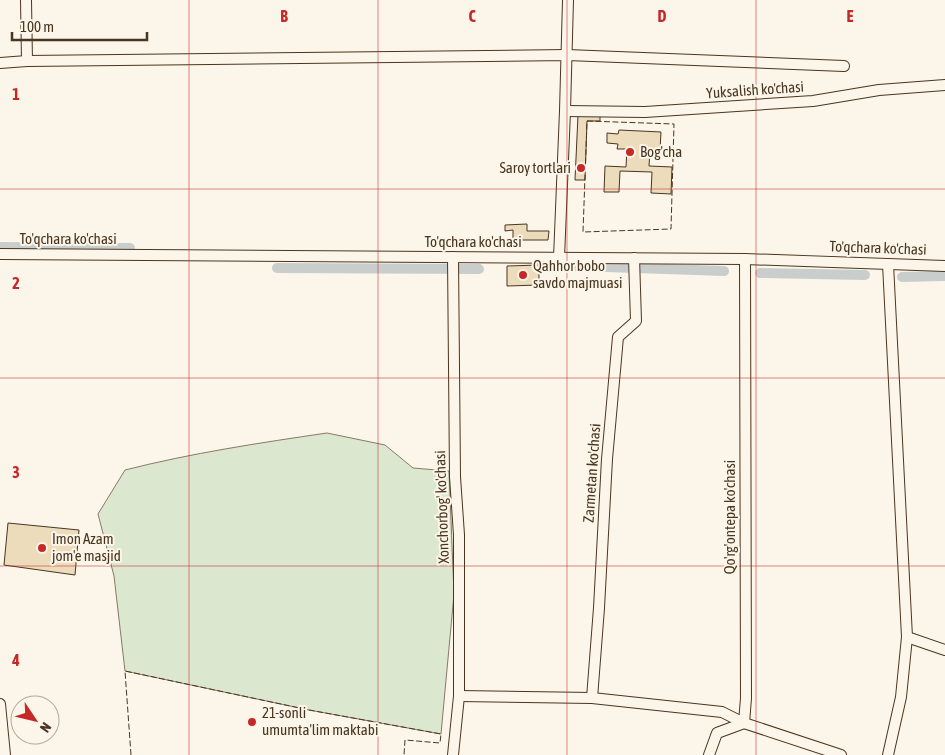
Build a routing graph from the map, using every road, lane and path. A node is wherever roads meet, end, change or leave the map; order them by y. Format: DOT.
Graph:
graph roads {
  1 [pos="26,0"];
  2 [pos="568,0"];
  3 [pos="567,55"];
  4 [pos="27,61"];
  5 [pos="0,63"];
  6 [pos="844,66"];
  7 [pos="945,85"];
  8 [pos="565,110"];
  9 [pos="0,254"];
  10 [pos="453,257"];
  11 [pos="559,258"];
  12 [pos="634,258"];
  13 [pos="745,259"];
  14 [pos="888,264"];
  15 [pos="945,264"];
  16 [pos="907,637"];
  17 [pos="945,650"];
  18 [pos="459,696"];
  19 [pos="592,698"];
  20 [pos="0,704"];
  21 [pos="744,723"];
  22 [pos="5,755"];
  23 [pos="453,755"];
  24 [pos="709,755"];
  25 [pos="841,755"];
  26 [pos="888,755"];
  1 -- 4 [label="street"];
  2 -- 3 [label="street"];
  3 -- 4 [label="street"];
  3 -- 6 [label="street"];
  3 -- 8 [label="street"];
  4 -- 5 [label="street"];
  7 -- 8 [label="street, Yuksalish ko'chasi"];
  8 -- 11 [label="street"];
  9 -- 10 [label="street, To'qchara ko'chasi"];
  10 -- 11 [label="street, To'qchara ko'chasi"];
  10 -- 18 [label="street, Xonchorbog' ko'chasi"];
  11 -- 12 [label="street, To'qchara ko'chasi"];
  12 -- 13 [label="street, To'qchara ko'chasi"];
  12 -- 19 [label="street, Zarmetan ko'chasi"];
  13 -- 14 [label="street, To'qchara ko'chasi"];
  13 -- 21 [label="street, Qo'rg'ontepa ko'chasi"];
  14 -- 15 [label="street, To'qchara ko'chasi"];
  14 -- 16 [label="street"];
  16 -- 17 [label="street"];
  16 -- 26 [label="street"];
  18 -- 19 [label="street"];
  18 -- 23 [label="street, Xonchorbog' ko'chasi"];
  19 -- 21 [label="street"];
  20 -- 22 [label="street"];
  21 -- 24 [label="street"];
  21 -- 25 [label="street"];
}
